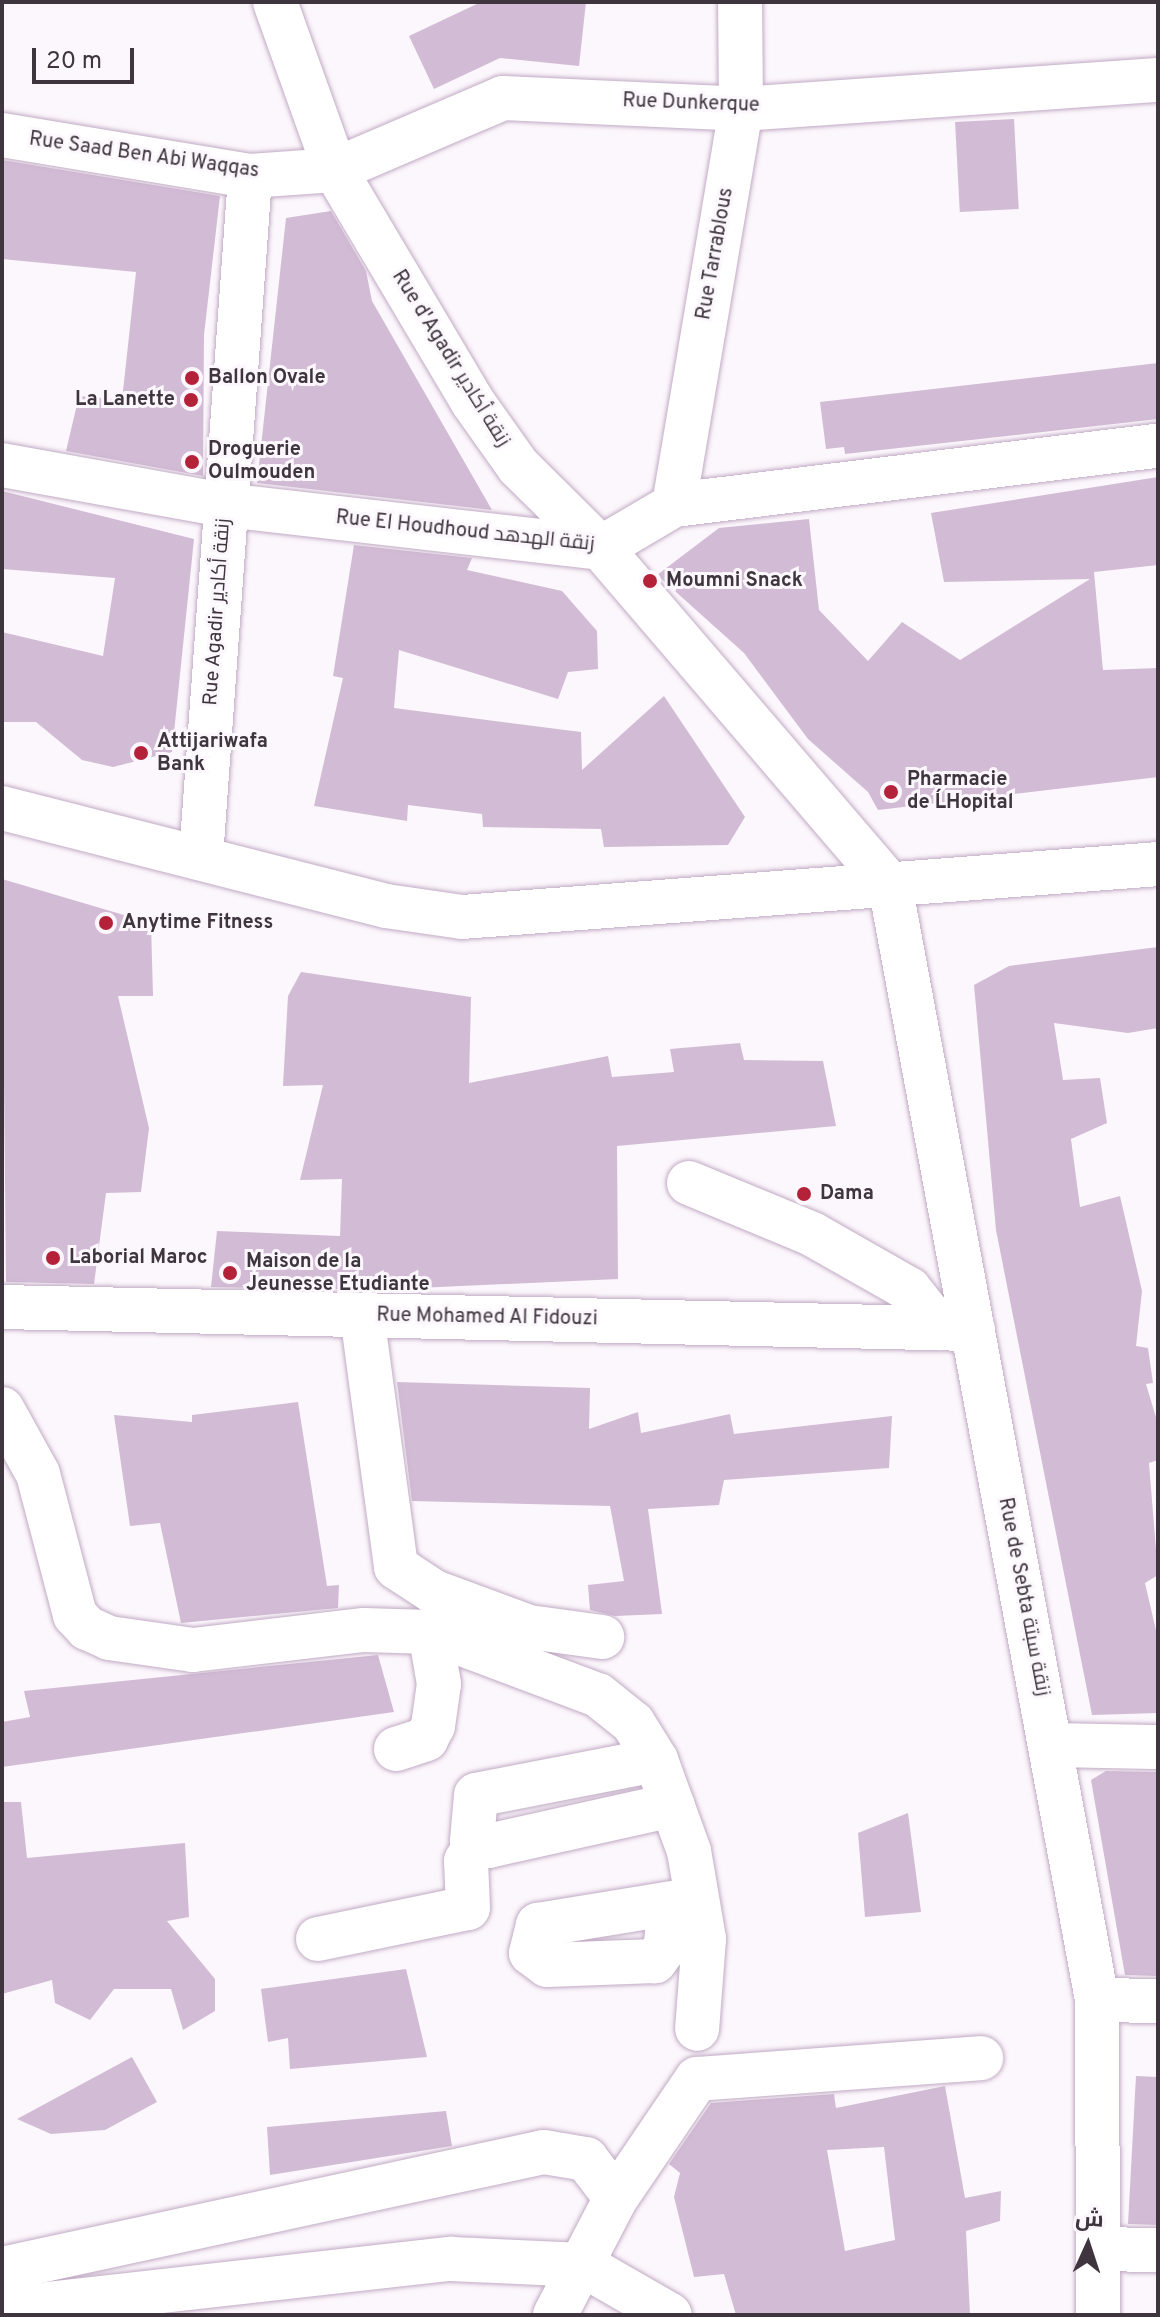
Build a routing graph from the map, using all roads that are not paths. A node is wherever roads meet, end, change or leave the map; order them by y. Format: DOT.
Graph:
graph roads {
  1 [pos="275,2"];
  2 [pos="740,2"];
  3 [pos="1158,80"];
  4 [pos="741,109"];
  5 [pos="2,135"];
  6 [pos="335,170"];
  7 [pos="250,176"];
  8 [pos="1158,446"];
  9 [pos="2,465"];
  10 [pos="225,505"];
  11 [pos="674,505"];
  12 [pos="601,548"];
  13 [pos="2,808"];
  14 [pos="201,857"];
  15 [pos="1158,864"];
  16 [pos="890,885"];
  17 [pos="689,1183"];
  18 [pos="2,1307"];
  19 [pos="362,1315"];
  20 [pos="957,1328"];
  21 [pos="2,1409"];
  22 [pos="430,1632"];
  23 [pos="602,1637"];
  24 [pos="1050,1745"];
  25 [pos="1158,1747"];
  26 [pos="396,1749"];
  27 [pos="656,1760"];
  28 [pos="673,1805"];
  29 [pos="476,1844"];
  30 [pos="318,1939"];
  31 [pos="1097,2000"];
  32 [pos="1158,2001"];
  33 [pos="697,2029"];
  34 [pos="981,2058"];
  35 [pos="616,2198"];
  36 [pos="1098,2249"];
  37 [pos="1158,2250"];
  38 [pos="583,2265"];
  39 [pos="4,2288"];
  40 [pos="555,2315"];
  41 [pos="670,2315"];
  42 [pos="1098,2315"];
  1 -- 6 [label="street, Rue d'Agadir زنقة أكادير"];
  2 -- 4 [label="street, Rue Tarrablous"];
  3 -- 4 [label="street, Rue Dunkerque"];
  4 -- 6 [label="street, Rue Dunkerque"];
  4 -- 11 [label="street, Rue Tarrablous"];
  5 -- 7 [label="street, Rue Saad Ben Abi Waqqas"];
  6 -- 7 [label="street, Rue Saad Ben Abi Waqqas"];
  6 -- 12 [label="street, Rue d'Agadir زنقة أكادير"];
  7 -- 10 [label="street, Rue Agadir زنقة أكادير"];
  8 -- 11 [label="street, Rue El Houdhoud زنقة الهدهد"];
  9 -- 10 [label="street, Rue El Houdhoud زنقة الهدهد"];
  10 -- 12 [label="street, Rue El Houdhoud زنقة الهدهد"];
  10 -- 14 [label="street, Rue Agadir زنقة أكادير"];
  11 -- 12 [label="street, Rue El Houdhoud زنقة الهدهد"];
  12 -- 16 [label="street, Rue d'Agadir زنقة أكادير"];
  13 -- 14 [label="street"];
  14 -- 16 [label="street"];
  15 -- 16 [label="street"];
  16 -- 20 [label="street, Rue de Sebta زنقة سبتة"];
  17 -- 20 [label="street"];
  18 -- 19 [label="street, Rue Mohamed Al Fidouzi"];
  19 -- 20 [label="street, Rue Mohamed Al Fidouzi"];
  19 -- 23 [label="street"];
  20 -- 24 [label="street, Rue de Sebta زنقة سبتة"];
  21 -- 22 [label="street"];
  22 -- 26 [label="street"];
  22 -- 27 [label="street"];
  24 -- 25 [label="street"];
  24 -- 31 [label="street, Rue de Sebta زنقة سبتة"];
  27 -- 28 [label="street"];
  27 -- 29 [label="street"];
  28 -- 29 [label="street"];
  28 -- 33 [label="street"];
  29 -- 30 [label="street"];
  31 -- 32 [label="street"];
  31 -- 36 [label="street, Rue de Sebta زنقة سبتة"];
  34 -- 35 [label="street"];
  35 -- 38 [label="street"];
  35 -- 39 [label="street"];
  36 -- 37 [label="street"];
  36 -- 42 [label="street, Rue de Sebta زنقة سبتة"];
  38 -- 39 [label="street"];
  38 -- 40 [label="street"];
  38 -- 41 [label="street"];
}
